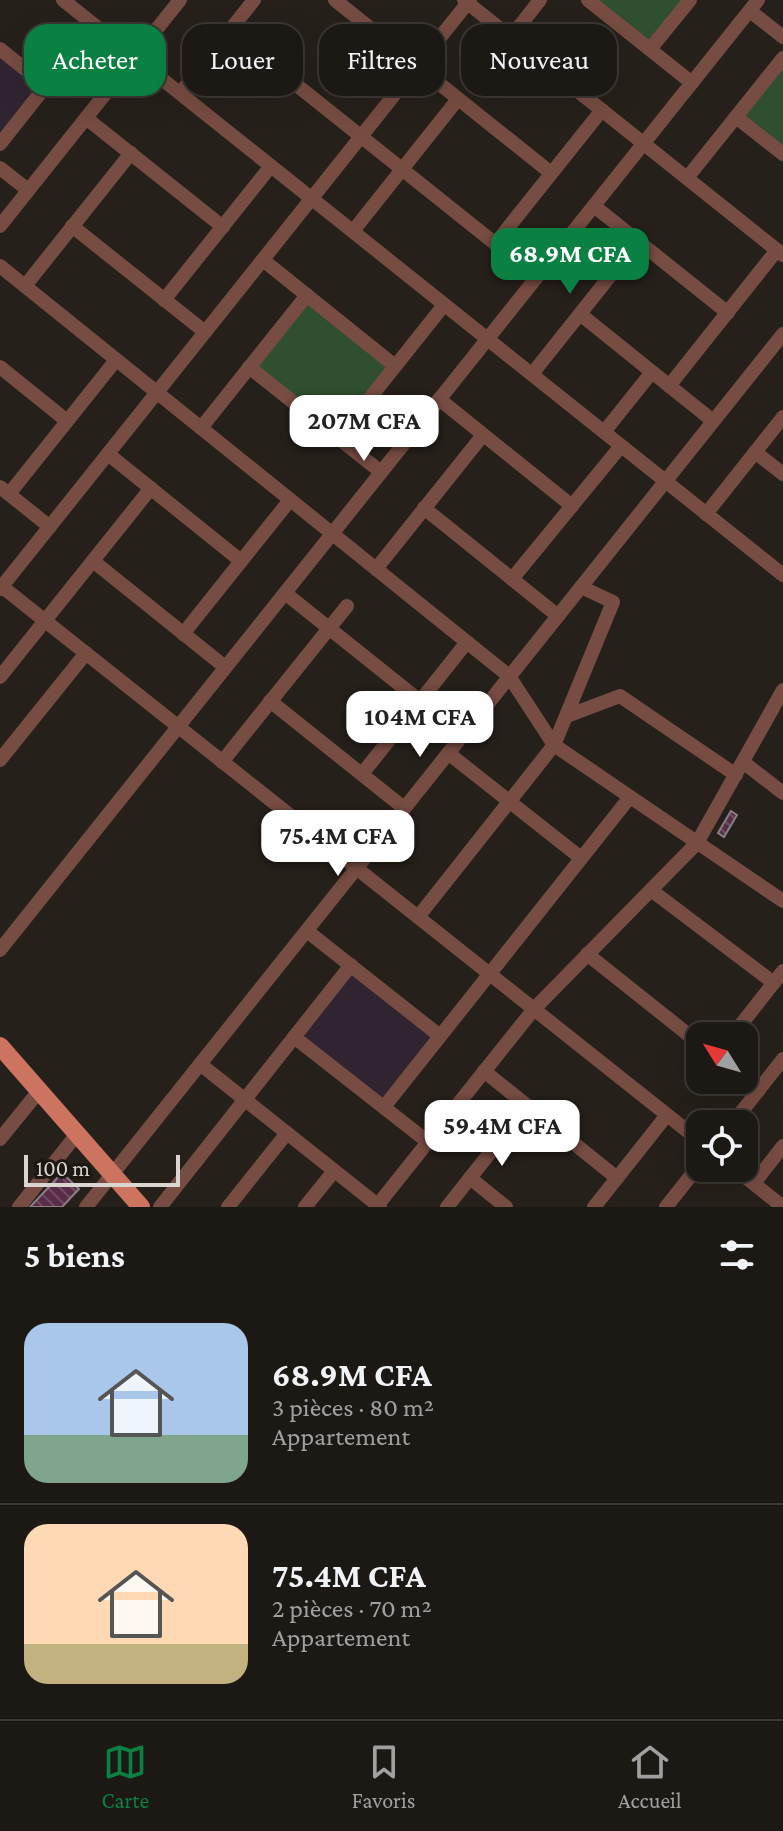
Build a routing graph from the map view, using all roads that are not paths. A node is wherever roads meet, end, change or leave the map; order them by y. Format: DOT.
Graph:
graph roads {
  1 [pos="63,0"];
  2 [pos="180,0"];
  3 [pos="254,0"];
  4 [pos="335,0"];
  5 [pos="540,0"];
  6 [pos="588,0"];
  7 [pos="690,0"];
  8 [pos="468,1"];
  9 [pos="754,5"];
  10 [pos="93,24"];
  11 [pos="161,24"];
  12 [pos="235,24"];
  13 [pos="365,24"];
  14 [pos="495,24"];
  15 [pos="521,24"];
  16 [pos="445,30"];
  17 [pos="783,37"];
  18 [pos="0,49"];
  19 [pos="650,49"];
  20 [pos="783,58"];
  21 [pos="24,68"];
  22 [pos="166,82"];
  23 [pos="692,83"];
  24 [pos="445,89"];
  25 [pos="182,90"];
  26 [pos="303,90"];
  27 [pos="180,93"];
  28 [pos="38,96"];
  29 [pos="104,96"];
  30 [pos="393,96"];
  31 [pos="585,96"];
  32 [pos="458,99"];
  33 [pos="602,110"];
  34 [pos="736,117"];
  35 [pos="86,118"];
  36 [pos="361,137"];
  37 [pos="643,143"];
  38 [pos="0,144"];
  39 [pos="131,153"];
  40 [pos="783,154"];
  41 [pos="271,166"];
  42 [pos="0,168"];
  43 [pos="402,169"];
  44 [pos="551,173"];
  45 [pos="687,178"];
  46 [pos="28,190"];
  47 [pos="312,199"];
  48 [pos="594,206"];
  49 [pos="0,226"];
  50 [pos="72,226"];
  51 [pos="223,227"];
  52 [pos="353,231"];
  53 [pos="638,241"];
  54 [pos="495,244"];
  55 [pos="780,253"];
  56 [pos="263,260"];
  57 [pos="0,266"];
  58 [pos="537,277"];
  59 [pos="25,286"];
  60 [pos="307,295"];
  61 [pos="164,300"];
  62 [pos="444,305"];
  63 [pos="728,313"];
  64 [pos="580,314"];
  65 [pos="205,332"];
  66 [pos="783,334"];
  67 [pos="488,339"];
  68 [pos="778,350"];
  69 [pos="116,360"];
  70 [pos="395,366"];
  71 [pos="0,367"];
  72 [pos="249,367"];
  73 [pos="652,372"];
  74 [pos="532,374"];
  75 [pos="669,386"];
  76 [pos="157,393"];
  77 [pos="439,399"];
  78 [pos="783,417"];
  79 [pos="67,421"];
  80 [pos="713,421"];
  81 [pos="201,428"];
  82 [pos="604,432"];
  83 [pos="483,435"];
  84 [pos="338,438"];
  85 [pos="621,446"];
  86 [pos="755,452"];
  87 [pos="108,454"];
  88 [pos="381,472"];
  89 [pos="783,474"];
  90 [pos="665,481"];
  91 [pos="151,488"];
  92 [pos="4,490"];
  93 [pos="290,500"];
  94 [pos="572,506"];
  95 [pos="424,508"];
  96 [pos="706,514"];
  97 [pos="50,527"];
  98 [pos="332,534"];
  99 [pos="93,561"];
  100 [pos="241,561"];
  101 [pos="376,569"];
  102 [pos="783,575"];
  103 [pos="512,579"];
  104 [pos="1,587"];
  105 [pos="581,587"];
  106 [pos="285,593"];
  107 [pos="347,606"];
  108 [pos="558,616"];
  109 [pos="45,621"];
  110 [pos="329,628"];
  111 [pos="183,634"];
  112 [pos="467,642"];
  113 [pos="86,653"];
  114 [pos="225,667"];
  115 [pos="509,676"];
  116 [pos="0,677"];
  117 [pos="783,690"];
  118 [pos="270,701"];
  119 [pos="420,701"];
  120 [pos="567,716"];
  121 [pos="178,727"];
  122 [pos="554,745"];
  123 [pos="448,753"];
  124 [pos="0,760"];
  125 [pos="222,762"];
  126 [pos="740,768"];
  127 [pos="362,774"];
  128 [pos="781,788"];
  129 [pos="630,797"];
  130 [pos="510,802"];
  131 [pos="404,808"];
  132 [pos="697,843"];
  133 [pos="581,858"];
  134 [pos="356,868"];
  135 [pos="651,890"];
  136 [pos="783,901"];
  137 [pos="418,917"];
  138 [pos="307,931"];
  139 [pos="0,950"];
  140 [pos="587,954"];
  141 [pos="351,965"];
  142 [pos="489,974"];
  143 [pos="778,977"];
  144 [pos="534,1009"];
  145 [pos="743,1022"];
  146 [pos="686,1033"];
  147 [pos="440,1036"];
  148 [pos="294,1037"];
  149 [pos="0,1046"];
  150 [pos="783,1059"];
  151 [pos="200,1064"];
  152 [pos="484,1071"];
  153 [pos="759,1090"];
  154 [pos="39,1091"];
  155 [pos="245,1100"];
  156 [pos="527,1106"];
  157 [pos="384,1107"];
  158 [pos="743,1110"];
  159 [pos="667,1115"];
  160 [pos="686,1130"];
  161 [pos="287,1133"];
  162 [pos="2,1134"];
  163 [pos="77,1134"];
  164 [pos="428,1142"];
  165 [pos="783,1146"];
  166 [pos="334,1171"];
  167 [pos="112,1174"];
  168 [pos="470,1178"];
  169 [pos="617,1178"];
  170 [pos="686,1182"];
  171 [pos="754,1183"];
  172 [pos="378,1206"];
  173 [pos="19,1207"];
  174 [pos="86,1207"];
  175 [pos="141,1207"];
  176 [pos="160,1207"];
  177 [pos="228,1207"];
  178 [pos="305,1207"];
  179 [pos="447,1207"];
  180 [pos="506,1207"];
  181 [pos="594,1207"];
  182 [pos="666,1207"];
  183 [pos="783,1207"];
  1 -- 10 [label="street"];
  2 -- 11 [label="street"];
  3 -- 12 [label="street"];
  4 -- 13 [label="street"];
  5 -- 15 [label="street"];
  6 -- 19 [label="street"];
  7 -- 19 [label="street"];
  8 -- 14 [label="street"];
  8 -- 16 [label="street"];
  9 -- 17 [label="street"];
  9 -- 23 [label="street"];
  18 -- 21 [label="street"];
  19 -- 23 [label="street"];
  20 -- 34 [label="street"];
  22 -- 27 [label="street"];
  23 -- 37 [label="street"];
  24 -- 32 [label="street"];
  25 -- 27 [label="street"];
  26 -- 36 [label="street"];
  27 -- 41 [label="street"];
  28 -- 38 [label="street"];
  29 -- 35 [label="street"];
  30 -- 36 [label="street"];
  31 -- 33 [label="street"];
  32 -- 43 [label="street"];
  32 -- 44 [label="street"];
  33 -- 37 [label="street"];
  33 -- 44 [label="street"];
  34 -- 40 [label="street"];
  34 -- 45 [label="street"];
  35 -- 39 [label="street"];
  35 -- 46 [label="street"];
  36 -- 43 [label="street"];
  36 -- 47 [label="street"];
  37 -- 45 [label="street"];
  37 -- 48 [label="street"];
  39 -- 50 [label="street"];
  39 -- 51 [label="street"];
  41 -- 47 [label="street"];
  41 -- 51 [label="street"];
  42 -- 46 [label="street"];
  43 -- 52 [label="street"];
  43 -- 54 [label="street"];
  44 -- 54 [label="street"];
  45 -- 55 [label="street"];
  46 -- 49 [label="street"];
  47 -- 52 [label="street"];
  47 -- 56 [label="street"];
  48 -- 53 [label="street"];
  48 -- 58 [label="street"];
  50 -- 59 [label="street"];
  50 -- 61 [label="street"];
  51 -- 61 [label="street"];
  52 -- 62 [label="street"];
  53 -- 63 [label="street"];
  53 -- 64 [label="street"];
  54 -- 58 [label="street"];
  55 -- 63 [label="street"];
  56 -- 60 [label="street"];
  56 -- 65 [label="street"];
  57 -- 59 [label="street"];
  58 -- 67 [label="street"];
  59 -- 69 [label="street"];
  60 -- 70 [label="street"];
  60 -- 72 [label="street"];
  61 -- 65 [label="street"];
  62 -- 67 [label="street"];
  62 -- 70 [label="street"];
  63 -- 75 [label="street"];
  64 -- 73 [label="street"];
  64 -- 74 [label="street"];
  65 -- 76 [label="street"];
  66 -- 68 [label="street"];
  67 -- 74 [label="street"];
  67 -- 77 [label="street"];
  68 -- 80 [label="street"];
  69 -- 76 [label="street"];
  69 -- 79 [label="street"];
  70 -- 84 [label="street"];
  71 -- 79 [label="street"];
  72 -- 81 [label="street"];
  72 -- 84 [label="street"];
  73 -- 75 [label="street"];
  73 -- 82 [label="street"];
  74 -- 82 [label="street"];
  75 -- 80 [label="street"];
  76 -- 81 [label="street"];
  76 -- 87 [label="street"];
  77 -- 83 [label="street"];
  77 -- 88 [label="street"];
  78 -- 86 [label="street"];
  79 -- 92 [label="street"];
  80 -- 90 [label="street"];
  81 -- 93 [label="street"];
  82 -- 85 [label="street"];
  83 -- 94 [label="street"];
  83 -- 95 [label="street"];
  84 -- 88 [label="street"];
  85 -- 90 [label="street"];
  85 -- 94 [label="street"];
  86 -- 89 [label="street"];
  86 -- 96 [label="street"];
  87 -- 91 [label="street"];
  87 -- 97 [label="street"];
  88 -- 98 [label="street"];
  90 -- 96 [label="street"];
  90 -- 105 [label="street"];
  91 -- 99 [label="street"];
  91 -- 100 [label="street"];
  92 -- 97 [label="street"];
  93 -- 98 [label="street"];
  93 -- 100 [label="street"];
  94 -- 103 [label="street"];
  95 -- 101 [label="street"];
  95 -- 103 [label="street"];
  96 -- 102 [label="street"];
  97 -- 104 [label="street"];
  98 -- 101 [label="street"];
  98 -- 106 [label="street"];
  99 -- 109 [label="street"];
  99 -- 111 [label="street"];
  100 -- 111 [label="street"];
  101 -- 112 [label="street"];
  103 -- 108 [label="street"];
  104 -- 109 [label="street"];
  105 -- 108 [label="street"];
  105 -- 120 [label="street"];
  106 -- 110 [label="street"];
  106 -- 114 [label="street"];
  107 -- 110 [label="street"];
  108 -- 115 [label="street"];
  109 -- 113 [label="street"];
  109 -- 116 [label="street"];
  110 -- 118 [label="street"];
  110 -- 119 [label="street"];
  111 -- 114 [label="street"];
  112 -- 115 [label="street"];
  112 -- 119 [label="street"];
  113 -- 121 [label="street"];
  113 -- 124 [label="street"];
  114 -- 121 [label="street"];
  115 -- 122 [label="street"];
  115 -- 123 [label="street"];
  117 -- 126 [label="street"];
  118 -- 125 [label="street"];
  118 -- 127 [label="street"];
  119 -- 127 [label="street"];
  120 -- 122 [label="street"];
  120 -- 126 [label="street"];
  121 -- 125 [label="street"];
  121 -- 139 [label="street"];
  122 -- 129 [label="street"];
  122 -- 130 [label="street"];
  123 -- 130 [label="street"];
  123 -- 131 [label="street"];
  125 -- 134 [label="street"];
  126 -- 128 [label="street"];
  126 -- 132 [label="street"];
  127 -- 131 [label="street"];
  129 -- 132 [label="street"];
  129 -- 133 [label="street"];
  130 -- 133 [label="street"];
  130 -- 137 [label="street"];
  131 -- 134 [label="street"];
  132 -- 135 [label="street"];
  132 -- 136 [label="street"];
  133 -- 142 [label="street"];
  134 -- 137 [label="street"];
  134 -- 138 [label="street"];
  135 -- 140 [label="street"];
  135 -- 143 [label="street"];
  137 -- 142 [label="street"];
  138 -- 141 [label="street"];
  138 -- 151 [label="street"];
  140 -- 144 [label="street"];
  140 -- 146 [label="street"];
  141 -- 147 [label="street"];
  141 -- 148 [label="street"];
  142 -- 144 [label="street"];
  142 -- 147 [label="street"];
  143 -- 145 [label="street"];
  144 -- 152 [label="street"];
  144 -- 159 [label="street"];
  147 -- 157 [label="street"];
  148 -- 155 [label="street"];
  148 -- 157 [label="street"];
  149 -- 154 [label="main road"];
  150 -- 153 [label="street"];
  151 -- 155 [label="street"];
  151 -- 167 [label="street"];
  152 -- 156 [label="street"];
  152 -- 164 [label="street"];
  153 -- 158 [label="street"];
  154 -- 162 [label="street"];
  154 -- 163 [label="main road"];
  155 -- 161 [label="street"];
  155 -- 176 [label="street"];
  156 -- 168 [label="street"];
  156 -- 169 [label="street"];
  157 -- 164 [label="street"];
  159 -- 160 [label="street"];
  159 -- 169 [label="street"];
  161 -- 166 [label="street"];
  161 -- 177 [label="street"];
  163 -- 167 [label="main road"];
  163 -- 173 [label="street"];
  164 -- 172 [label="street"];
  165 -- 171 [label="street"];
  166 -- 172 [label="street"];
  166 -- 178 [label="street"];
  167 -- 174 [label="street"];
  167 -- 175 [label="main road"];
  168 -- 179 [label="street"];
  168 -- 180 [label="street"];
  169 -- 181 [label="street"];
  170 -- 182 [label="street"];
  171 -- 183 [label="street"];
}
